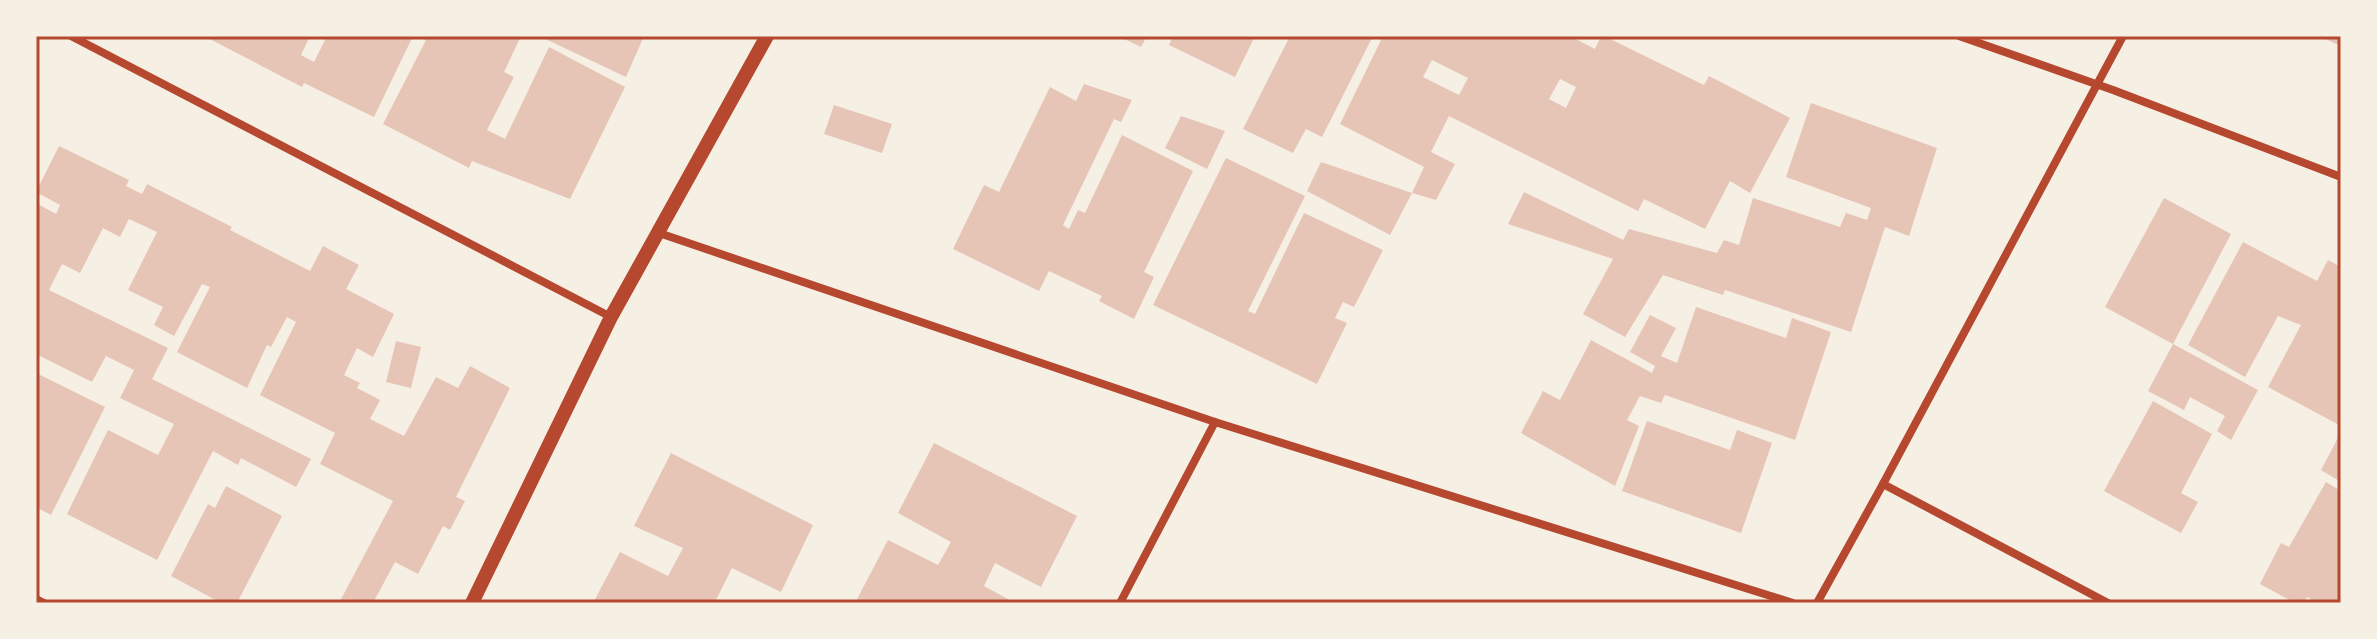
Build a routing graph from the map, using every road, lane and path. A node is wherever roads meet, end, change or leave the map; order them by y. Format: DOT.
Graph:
graph roads {
  1 [pos="71,36"];
  2 [pos="767,36"];
  3 [pos="1959,36"];
  4 [pos="2123,36"];
  5 [pos="2095,83"];
  6 [pos="2341,177"];
  7 [pos="659,233"];
  8 [pos="611,317"];
  9 [pos="1215,422"];
  10 [pos="1883,484"];
  11 [pos="36,599"];
  12 [pos="44,603"];
  13 [pos="472,603"];
  14 [pos="1120,603"];
  15 [pos="1793,603"];
  16 [pos="1817,603"];
  17 [pos="2108,603"];
  1 -- 8 [label="street"];
  2 -- 7 [label="street"];
  3 -- 5 [label="street"];
  4 -- 5 [label="street"];
  5 -- 6 [label="street"];
  5 -- 10 [label="street"];
  7 -- 8 [label="street"];
  7 -- 9 [label="street"];
  8 -- 13 [label="street"];
  9 -- 14 [label="street"];
  9 -- 15 [label="street"];
  10 -- 16 [label="street"];
  10 -- 17 [label="street"];
  11 -- 12 [label="street"];
}
